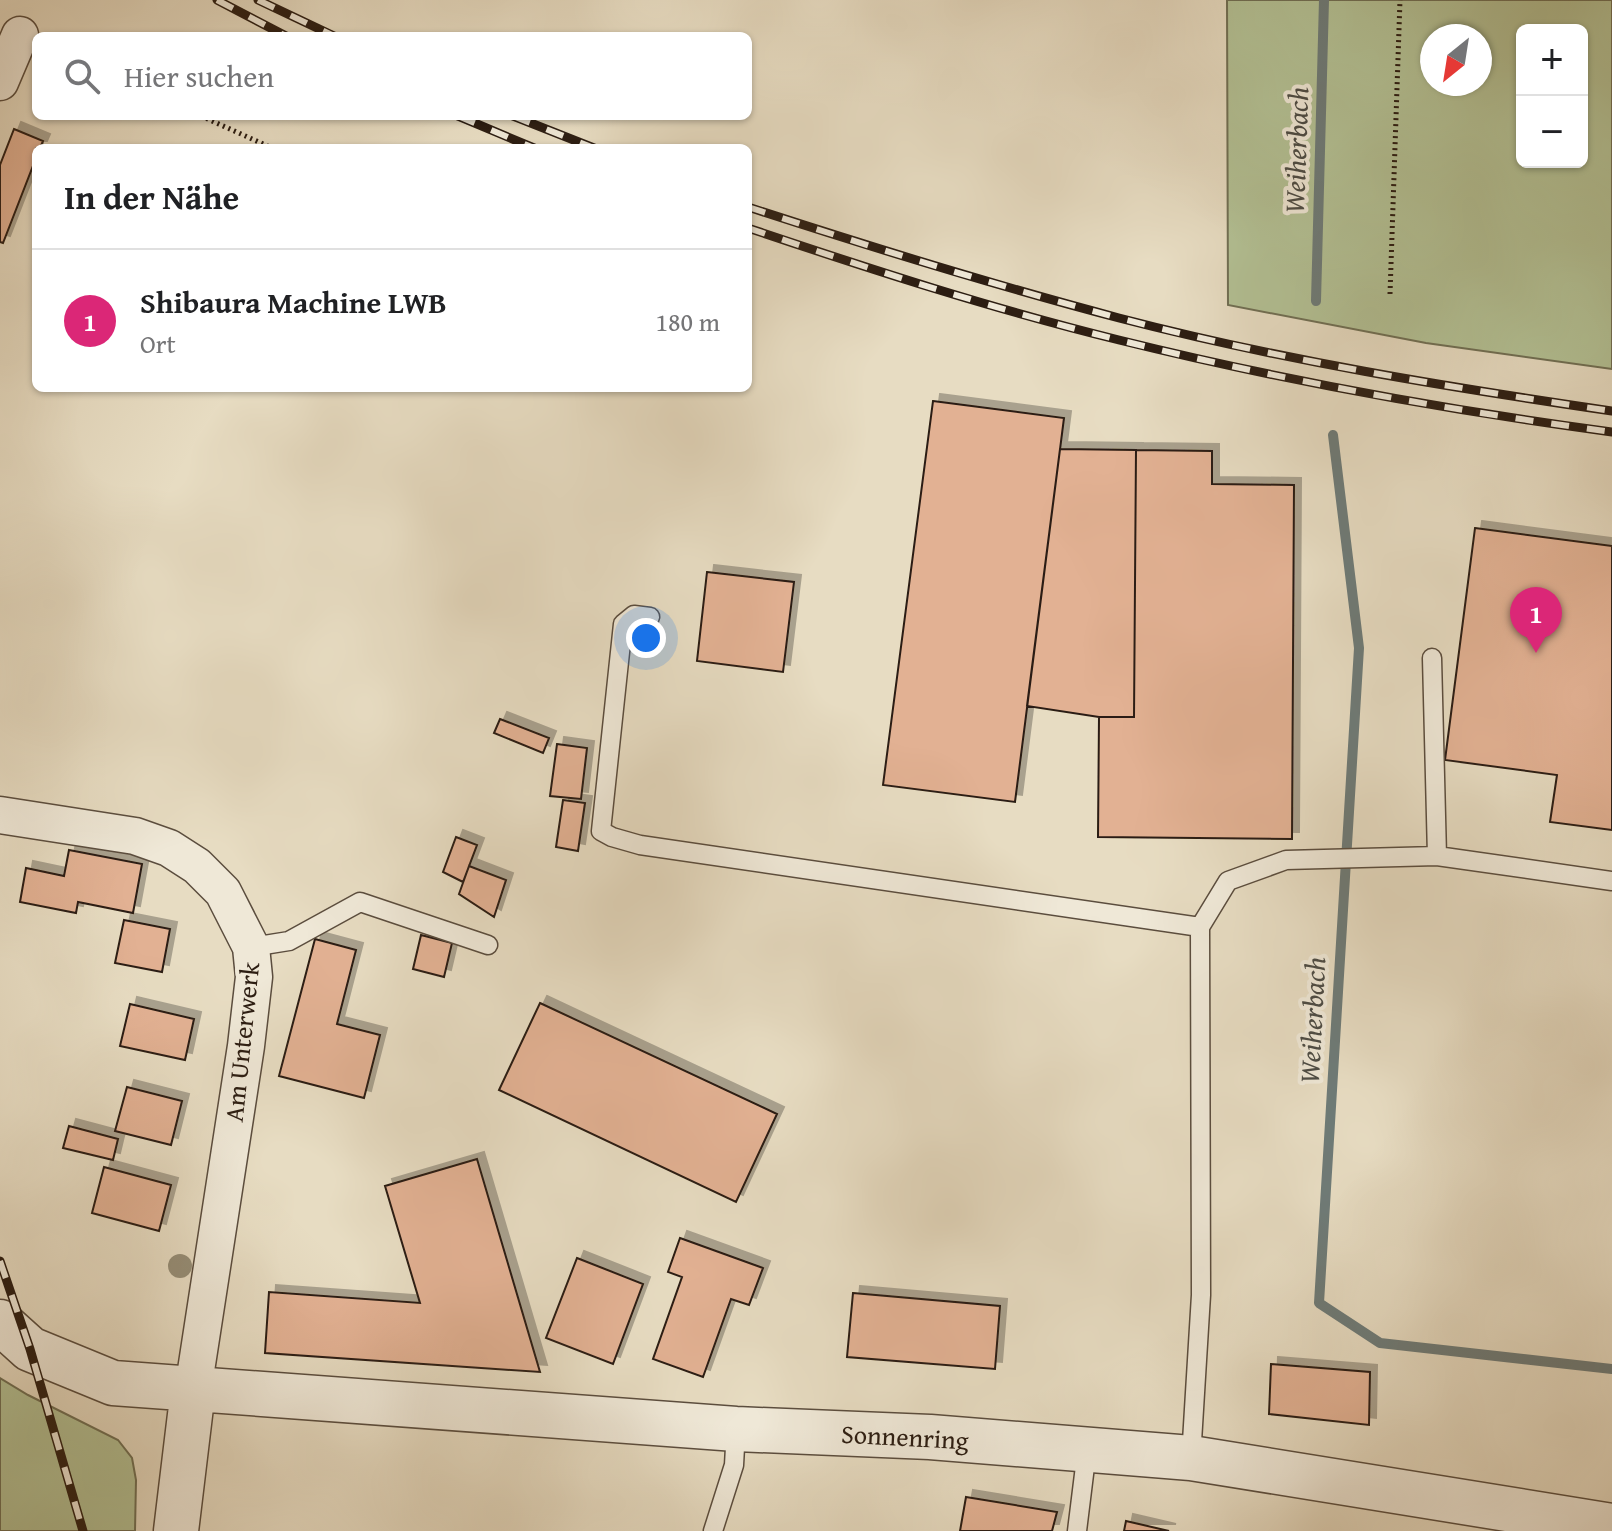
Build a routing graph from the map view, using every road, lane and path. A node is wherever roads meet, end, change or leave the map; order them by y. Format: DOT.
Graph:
graph roads {
  1 [pos="1400,0"];
  2 [pos="20,35"];
  3 [pos="0,82"];
  4 [pos="210,120"];
  5 [pos="263,144"];
  6 [pos="1390,294"];
  7 [pos="650,617"];
  8 [pos="1432,658"];
  9 [pos="0,815"];
  10 [pos="1437,856"];
  11 [pos="1612,881"];
  12 [pos="1200,927"];
  13 [pos="488,945"];
  14 [pos="251,947"];
  15 [pos="0,1322"];
  16 [pos="193,1390"];
  17 [pos="736,1429"];
  18 [pos="1087,1450"];
  19 [pos="1191,1458"];
  20 [pos="1612,1526"];
  21 [pos="176,1531"];
  22 [pos="713,1531"];
  23 [pos="1077,1531"];
  1 -- 6 [label="path"];
  2 -- 3 [label="street"];
  4 -- 5 [label="path"];
  7 -- 12 [label="lane"];
  8 -- 10 [label="lane"];
  9 -- 14 [label="street, Am Unterwerk"];
  10 -- 11 [label="lane"];
  10 -- 12 [label="lane"];
  12 -- 19 [label="lane"];
  13 -- 14 [label="lane"];
  14 -- 16 [label="street, Am Unterwerk"];
  15 -- 16 [label="street, Sonnenring"];
  16 -- 17 [label="street, Sonnenring"];
  16 -- 21 [label="street"];
  17 -- 18 [label="street, Sonnenring"];
  17 -- 22 [label="lane"];
  18 -- 19 [label="street, Sonnenring"];
  18 -- 23 [label="lane"];
  19 -- 20 [label="street, Sonnenring"];
}
